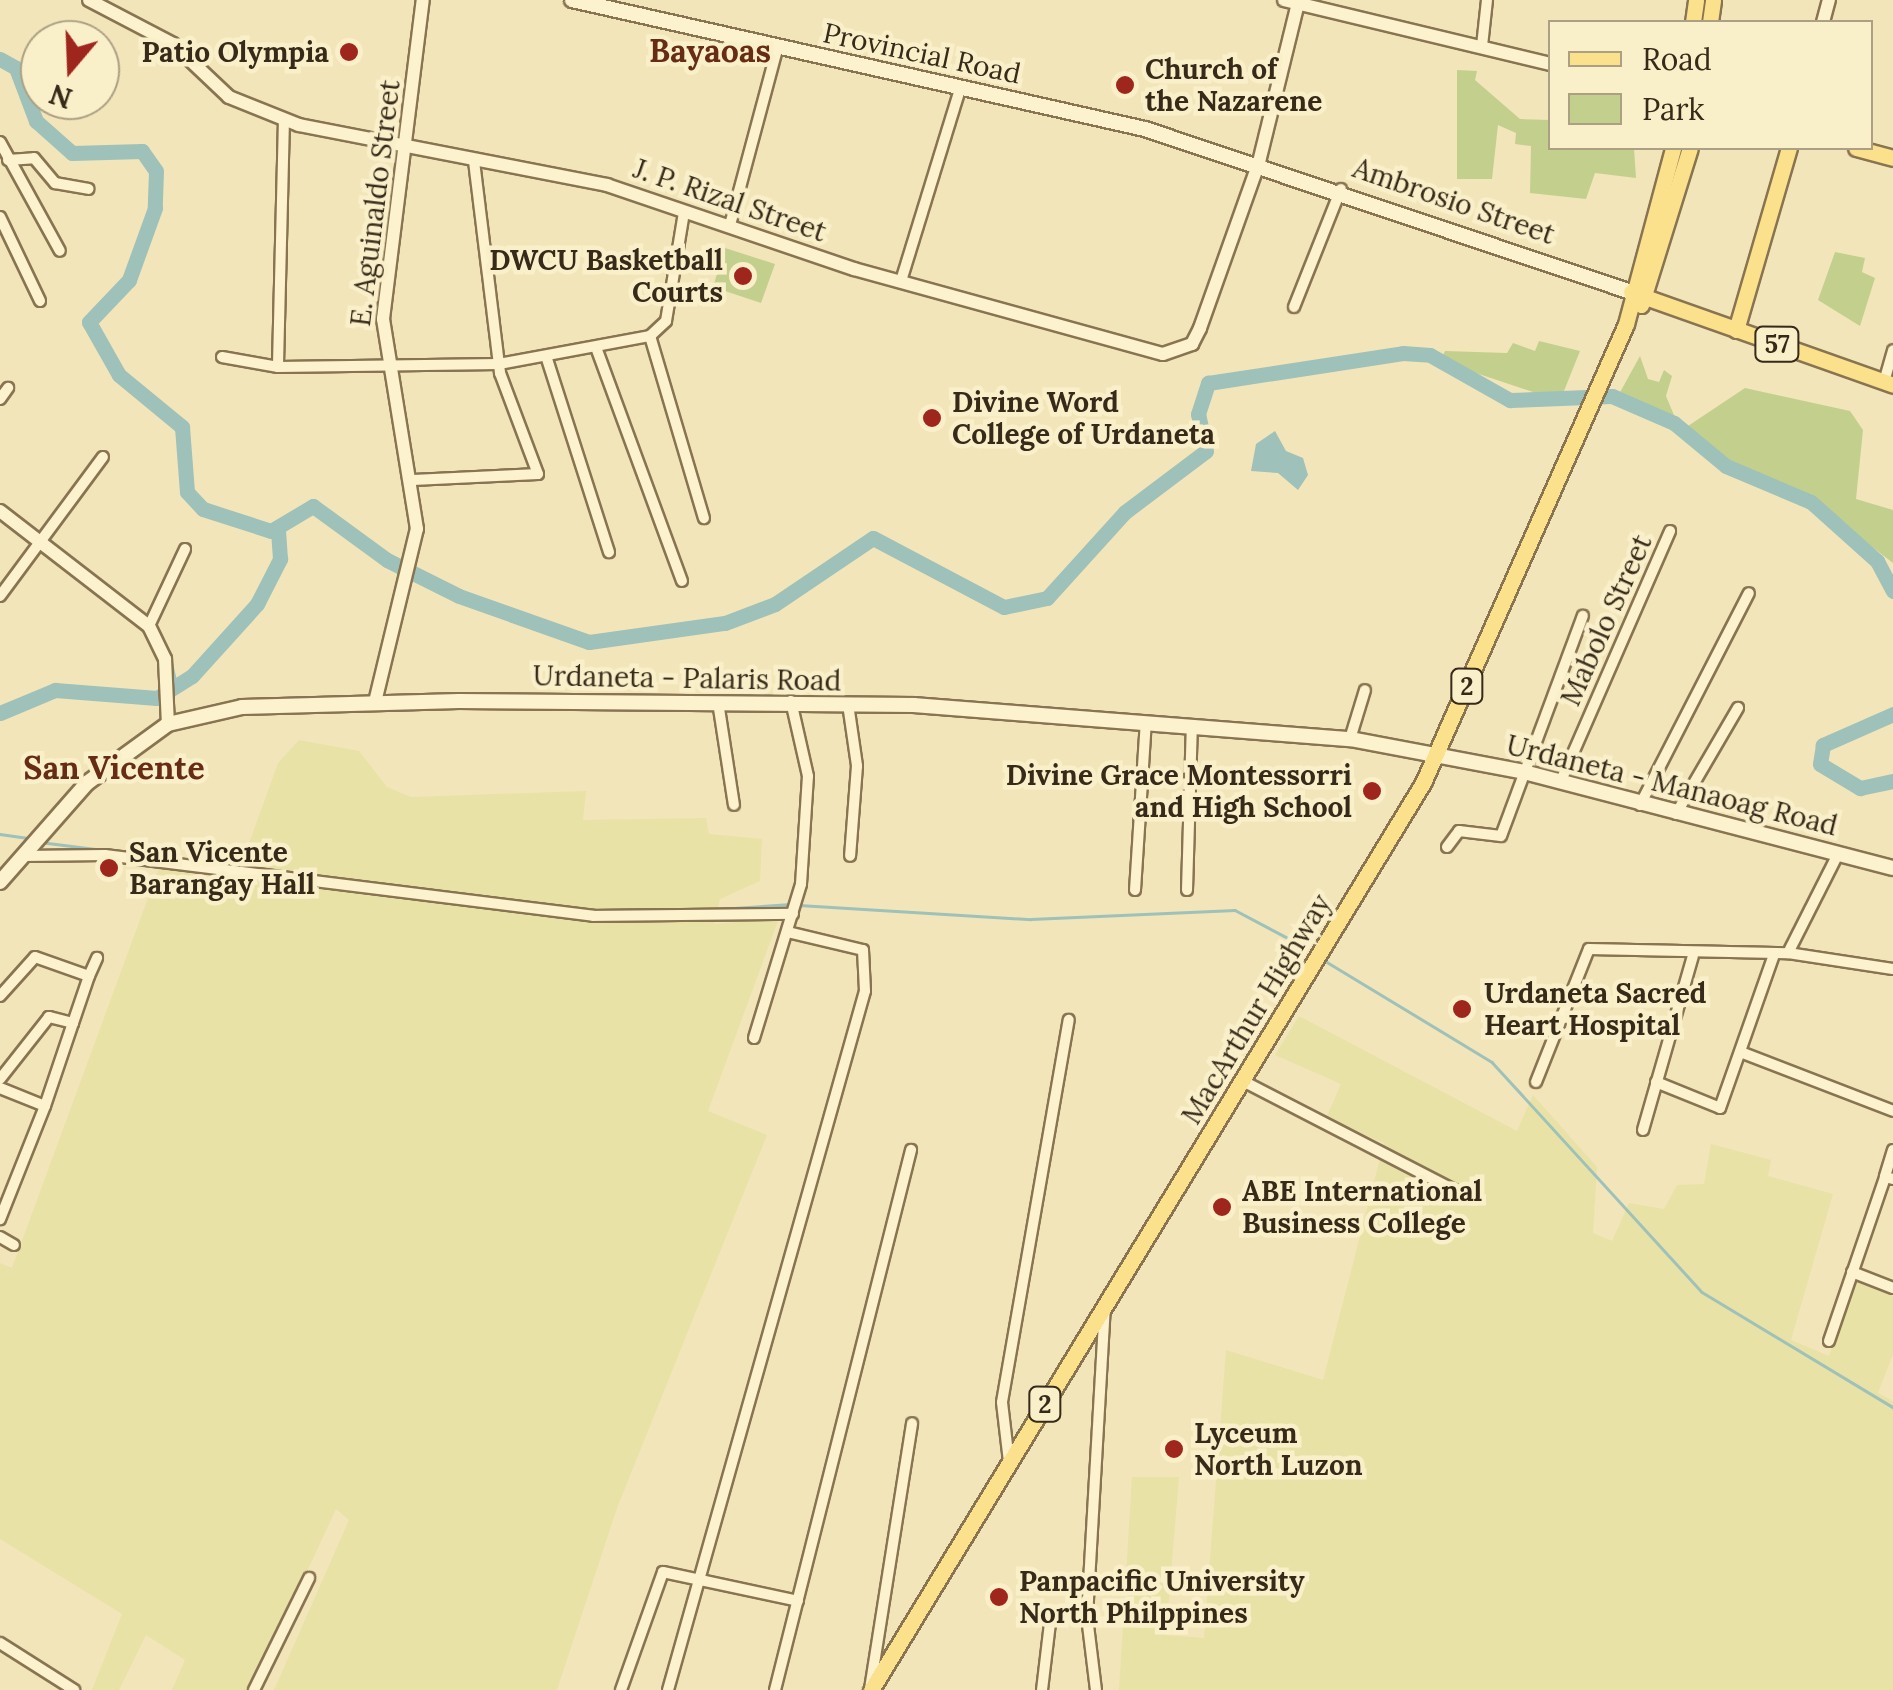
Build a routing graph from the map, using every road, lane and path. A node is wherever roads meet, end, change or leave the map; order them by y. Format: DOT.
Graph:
graph roads {
  1 [pos="89,0"];
  2 [pos="423,0"];
  3 [pos="572,0"];
  4 [pos="1487,0"];
  5 [pos="1291,1"];
  6 [pos="778,46"];
  7 [pos="1482,46"];
  8 [pos="1548,63"];
  9 [pos="961,86"];
  10 [pos="284,119"];
  11 [pos="0,142"];
  12 [pos="1672,150"];
  13 [pos="1689,150"];
  14 [pos="1788,150"];
  15 [pos="1863,150"];
  16 [pos="408,152"];
  17 [pos="1893,158"];
  18 [pos="8,160"];
  19 [pos="474,160"];
  20 [pos="1259,162"];
  21 [pos="1342,188"];
  22 [pos="88,189"];
  23 [pos="1665,208"];
  24 [pos="684,212"];
  25 [pos="0,217"];
  26 [pos="730,225"];
  27 [pos="60,251"];
  28 [pos="901,281"];
  29 [pos="1646,298"];
  30 [pos="40,301"];
  31 [pos="1294,307"];
  32 [pos="1738,322"];
  33 [pos="650,336"];
  34 [pos="597,350"];
  35 [pos="1893,350"];
  36 [pos="222,357"];
  37 [pos="547,359"];
  38 [pos="499,364"];
  39 [pos="278,367"];
  40 [pos="385,371"];
  41 [pos="1889,384"];
  42 [pos="8,388"];
  43 [pos="0,398"];
  44 [pos="104,457"];
  45 [pos="413,480"];
  46 [pos="0,511"];
  47 [pos="704,518"];
  48 [pos="1670,532"];
  49 [pos="40,540"];
  50 [pos="185,549"];
  51 [pos="609,552"];
  52 [pos="682,580"];
  53 [pos="1749,593"];
  54 [pos="0,596"];
  55 [pos="1583,616"];
  56 [pos="148,626"];
  57 [pos="1364,690"];
  58 [pos="791,701"];
  59 [pos="375,702"];
  60 [pos="718,702"];
  61 [pos="848,704"];
  62 [pos="1738,708"];
  63 [pos="1146,722"];
  64 [pos="168,724"];
  65 [pos="1192,726"];
  66 [pos="1350,740"];
  67 [pos="1438,753"];
  68 [pos="1524,772"];
  69 [pos="1560,782"];
  70 [pos="734,805"];
  71 [pos="1640,805"];
  72 [pos="1676,814"];
  73 [pos="1446,847"];
  74 [pos="25,852"];
  75 [pos="1838,854"];
  76 [pos="850,856"];
  77 [pos="1893,868"];
  78 [pos="0,882"];
  79 [pos="1135,890"];
  80 [pos="1187,890"];
  81 [pos="794,911"];
  82 [pos="788,932"];
  83 [pos="1788,953"];
  84 [pos="1774,954"];
  85 [pos="1693,956"];
  86 [pos="96,958"];
  87 [pos="1893,969"];
  88 [pos="89,976"];
  89 [pos="0,996"];
  90 [pos="1069,1020"];
  91 [pos="72,1024"];
  92 [pos="754,1038"];
  93 [pos="1743,1053"];
  94 [pos="0,1079"];
  95 [pos="1241,1080"];
  96 [pos="1536,1082"];
  97 [pos="1656,1082"];
  98 [pos="0,1088"];
  99 [pos="45,1106"];
  100 [pos="1893,1111"];
  101 [pos="1642,1130"];
  102 [pos="910,1150"];
  103 [pos="1893,1150"];
  104 [pos="1889,1178"];
  105 [pos="1456,1191"];
  106 [pos="0,1219"];
  107 [pos="0,1237"];
  108 [pos="14,1245"];
  109 [pos="1852,1272"];
  110 [pos="1893,1288"];
  111 [pos="1106,1305"];
  112 [pos="1829,1341"];
  113 [pos="912,1424"];
  114 [pos="1009,1462"];
  115 [pos="309,1578"];
  116 [pos="703,1578"];
  117 [pos="798,1601"];
  118 [pos="1087,1617"];
  119 [pos="0,1642"];
  120 [pos="74,1690"];
  121 [pos="254,1690"];
  122 [pos="622,1690"];
  123 [pos="668,1690"];
  124 [pos="775,1690"];
  125 [pos="870,1690"];
  126 [pos="1042,1690"];
  127 [pos="1096,1690"];
  1 -- 10 [label="street, J. P. Rizal Street"];
  2 -- 16 [label="street, E. Aguinaldo Street"];
  3 -- 6 [label="main road, Provincial Road"];
  4 -- 7 [label="street"];
  5 -- 7 [label="street"];
  5 -- 20 [label="street"];
  6 -- 9 [label="main road, Provincial Road"];
  6 -- 26 [label="street"];
  7 -- 8 [label="street"];
  9 -- 20 [label="main road, Provincial Road"];
  9 -- 28 [label="street"];
  10 -- 16 [label="street, J. P. Rizal Street"];
  10 -- 39 [label="street"];
  11 -- 18 [label="street"];
  12 -- 23 [label="main road, MacArthur Highway / 2"];
  13 -- 23 [label="main road, MacArthur Highway / 2"];
  14 -- 32 [label="main road"];
  15 -- 17 [label="main road"];
  16 -- 19 [label="street, J. P. Rizal Street"];
  16 -- 40 [label="street, E. Aguinaldo Street"];
  18 -- 22 [label="street"];
  18 -- 27 [label="street"];
  19 -- 24 [label="street, J. P. Rizal Street"];
  19 -- 38 [label="street"];
  20 -- 21 [label="main road, Ambrosio Street"];
  20 -- 28 [label="street, J. P. Rizal Street"];
  21 -- 29 [label="main road, Ambrosio Street"];
  21 -- 31 [label="street"];
  23 -- 29 [label="main road, MacArthur Highway / 2"];
  24 -- 26 [label="street, J. P. Rizal Street"];
  24 -- 33 [label="street"];
  25 -- 30 [label="street"];
  26 -- 28 [label="street, J. P. Rizal Street"];
  29 -- 32 [label="main road"];
  29 -- 67 [label="main road, MacArthur Highway / 2"];
  32 -- 41 [label="main road, 57"];
  33 -- 34 [label="street"];
  33 -- 47 [label="street"];
  34 -- 37 [label="street"];
  34 -- 52 [label="street"];
  35 -- 41 [label="street"];
  36 -- 39 [label="street"];
  37 -- 38 [label="street"];
  37 -- 51 [label="street"];
  38 -- 40 [label="street"];
  38 -- 45 [label="street"];
  39 -- 40 [label="street"];
  40 -- 45 [label="street, E. Aguinaldo Street"];
  42 -- 43 [label="street"];
  44 -- 49 [label="street"];
  45 -- 59 [label="street, E. Aguinaldo Street"];
  46 -- 49 [label="street"];
  48 -- 69 [label="street, Mabolo Street"];
  49 -- 54 [label="street"];
  49 -- 56 [label="street"];
  50 -- 56 [label="street"];
  53 -- 71 [label="street"];
  55 -- 68 [label="street"];
  56 -- 64 [label="street"];
  57 -- 66 [label="street"];
  58 -- 60 [label="main road, Urdaneta - Palaris Road"];
  58 -- 61 [label="main road, Urdaneta - Palaris Road"];
  58 -- 81 [label="street"];
  59 -- 60 [label="main road, Urdaneta - Palaris Road"];
  59 -- 64 [label="main road, Urdaneta - Palaris Road"];
  60 -- 70 [label="street"];
  61 -- 63 [label="main road, Urdaneta - Palaris Road"];
  61 -- 76 [label="street"];
  62 -- 72 [label="street"];
  63 -- 65 [label="main road, Urdaneta - Palaris Road"];
  63 -- 79 [label="street"];
  64 -- 74 [label="main road, Urdaneta - Palaris Road"];
  65 -- 66 [label="main road, Urdaneta - Palaris Road"];
  65 -- 80 [label="street"];
  66 -- 67 [label="main road, Urdaneta - Palaris Road"];
  67 -- 68 [label="main road, Urdaneta - Manaoag Road"];
  67 -- 95 [label="main road, MacArthur Highway / 2"];
  68 -- 69 [label="main road, Urdaneta - Manaoag Road"];
  68 -- 73 [label="street"];
  69 -- 71 [label="main road, Urdaneta - Manaoag Road"];
  71 -- 72 [label="main road, Urdaneta - Manaoag Road"];
  72 -- 75 [label="main road, Urdaneta - Manaoag Road"];
  74 -- 78 [label="main road, Urdaneta - Palaris Road"];
  74 -- 81 [label="street"];
  75 -- 77 [label="main road, Urdaneta - Manaoag Road"];
  75 -- 83 [label="street"];
  81 -- 82 [label="street"];
  82 -- 92 [label="street"];
  82 -- 116 [label="street"];
  83 -- 84 [label="street"];
  83 -- 87 [label="street"];
  84 -- 85 [label="street"];
  84 -- 93 [label="street"];
  85 -- 96 [label="street"];
  85 -- 97 [label="street"];
  86 -- 88 [label="street"];
  88 -- 89 [label="street"];
  88 -- 91 [label="street"];
  90 -- 114 [label="street"];
  91 -- 94 [label="street"];
  91 -- 99 [label="street"];
  93 -- 97 [label="street"];
  93 -- 100 [label="street"];
  95 -- 105 [label="street"];
  95 -- 111 [label="main road, MacArthur Highway / 2"];
  97 -- 101 [label="street"];
  98 -- 99 [label="street"];
  99 -- 106 [label="street"];
  102 -- 117 [label="street"];
  103 -- 104 [label="street"];
  104 -- 109 [label="street"];
  107 -- 108 [label="street"];
  109 -- 110 [label="street"];
  109 -- 112 [label="street"];
  111 -- 114 [label="main road, MacArthur Highway / 2"];
  111 -- 118 [label="street"];
  113 -- 125 [label="street"];
  114 -- 125 [label="main road, MacArthur Highway / 2"];
  115 -- 121 [label="street"];
  116 -- 117 [label="street"];
  116 -- 122 [label="street"];
  116 -- 123 [label="street"];
  117 -- 124 [label="street"];
  118 -- 126 [label="street"];
  118 -- 127 [label="street"];
  119 -- 120 [label="street"];
}
